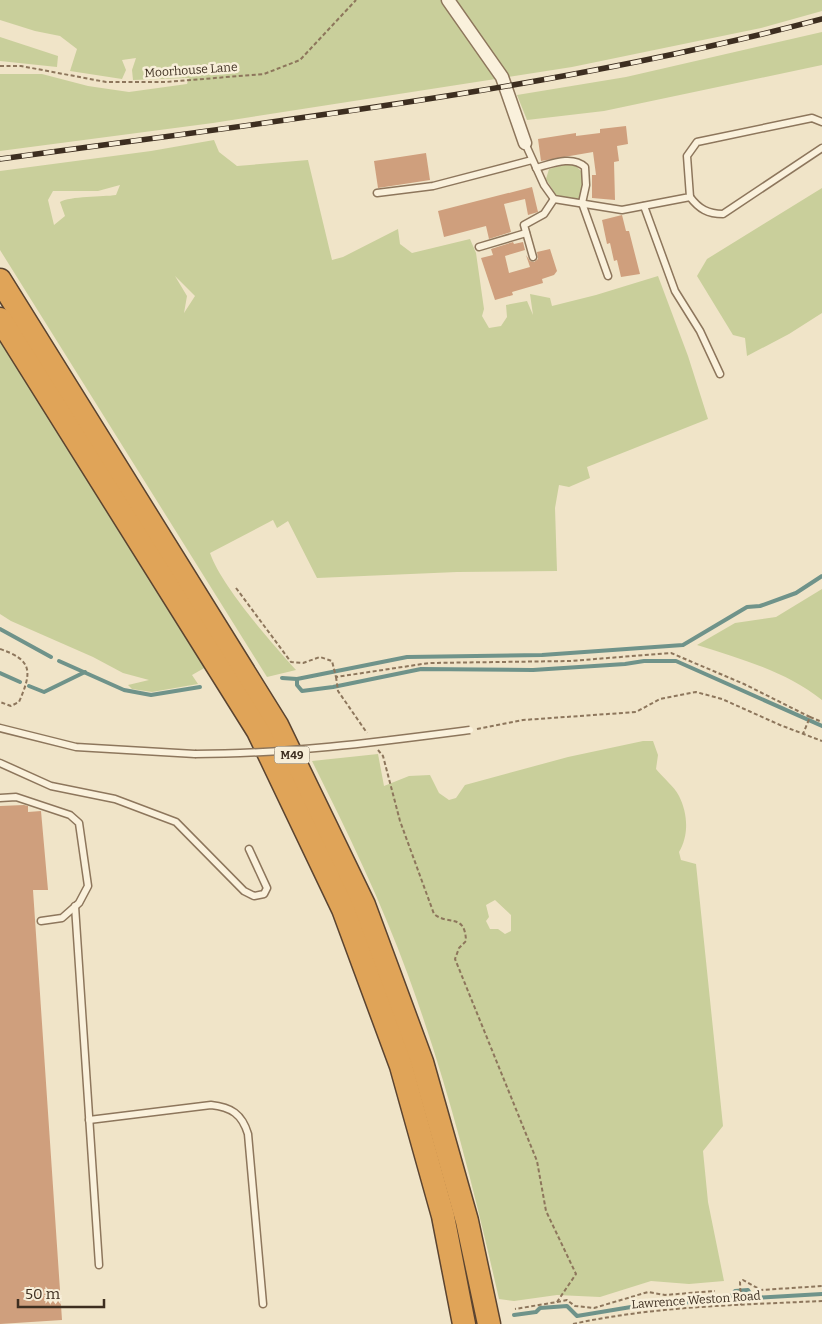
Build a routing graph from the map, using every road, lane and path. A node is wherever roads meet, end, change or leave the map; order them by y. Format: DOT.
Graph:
graph roads {
  1 [pos="356,0"];
  2 [pos="448,0"];
  3 [pos="0,66"];
  4 [pos="822,122"];
  5 [pos="525,143"];
  6 [pos="822,148"];
  7 [pos="532,160"];
  8 [pos="536,168"];
  9 [pos="377,193"];
  10 [pos="690,197"];
  11 [pos="554,199"];
  12 [pos="582,203"];
  13 [pos="644,206"];
  14 [pos="526,233"];
  15 [pos="479,247"];
  16 [pos="533,257"];
  17 [pos="608,276"];
  18 [pos="0,280"];
  19 [pos="0,319"];
  20 [pos="720,374"];
  21 [pos="236,588"];
  22 [pos="0,649"];
  23 [pos="336,677"];
  24 [pos="0,702"];
  25 [pos="810,717"];
  26 [pos="822,722"];
  27 [pos="0,728"];
  28 [pos="470,730"];
  29 [pos="803,734"];
  30 [pos="369,736"];
  31 [pos="822,741"];
  32 [pos="378,749"];
  33 [pos="0,763"];
  34 [pos="0,798"];
  35 [pos="249,849"];
  36 [pos="75,906"];
  37 [pos="41,921"];
  38 [pos="89,1120"];
  39 [pos="99,1266"];
  40 [pos="822,1286"];
  41 [pos="715,1291"];
  42 [pos="822,1301"];
  43 [pos="557,1302"];
  44 [pos="264,1304"];
  45 [pos="742,1305"];
  46 [pos="516,1308"];
  47 [pos="464,1324"];
  48 [pos="489,1324"];
  49 [pos="573,1324"];
  1 -- 3 [label="path, Moorhouse Lane"];
  2 -- 5 [label="street"];
  4 -- 10 [label="lane"];
  5 -- 7 [label="lane"];
  6 -- 10 [label="lane"];
  7 -- 8 [label="lane"];
  7 -- 9 [label="lane"];
  8 -- 11 [label="lane"];
  8 -- 12 [label="lane"];
  10 -- 13 [label="lane"];
  11 -- 12 [label="lane"];
  11 -- 14 [label="lane"];
  12 -- 13 [label="lane"];
  12 -- 17 [label="lane"];
  13 -- 20 [label="lane"];
  14 -- 15 [label="lane"];
  14 -- 16 [label="lane"];
  18 -- 48 [label="highway, M49"];
  19 -- 47 [label="highway, M49"];
  21 -- 23 [label="path"];
  22 -- 24 [label="path"];
  23 -- 25 [label="path"];
  23 -- 30 [label="path"];
  25 -- 26 [label="path"];
  25 -- 29 [label="path"];
  27 -- 28 [label="lane, bridge"];
  28 -- 29 [label="path"];
  29 -- 31 [label="path"];
  32 -- 43 [label="path"];
  33 -- 35 [label="lane"];
  34 -- 36 [label="lane"];
  36 -- 37 [label="lane"];
  36 -- 38 [label="lane"];
  38 -- 39 [label="lane"];
  38 -- 44 [label="lane"];
  40 -- 45 [label="path"];
  41 -- 43 [label="path"];
  42 -- 45 [label="path, Lawrence Weston Road"];
  43 -- 46 [label="path"];
  45 -- 49 [label="path, Lawrence Weston Road"];
}
